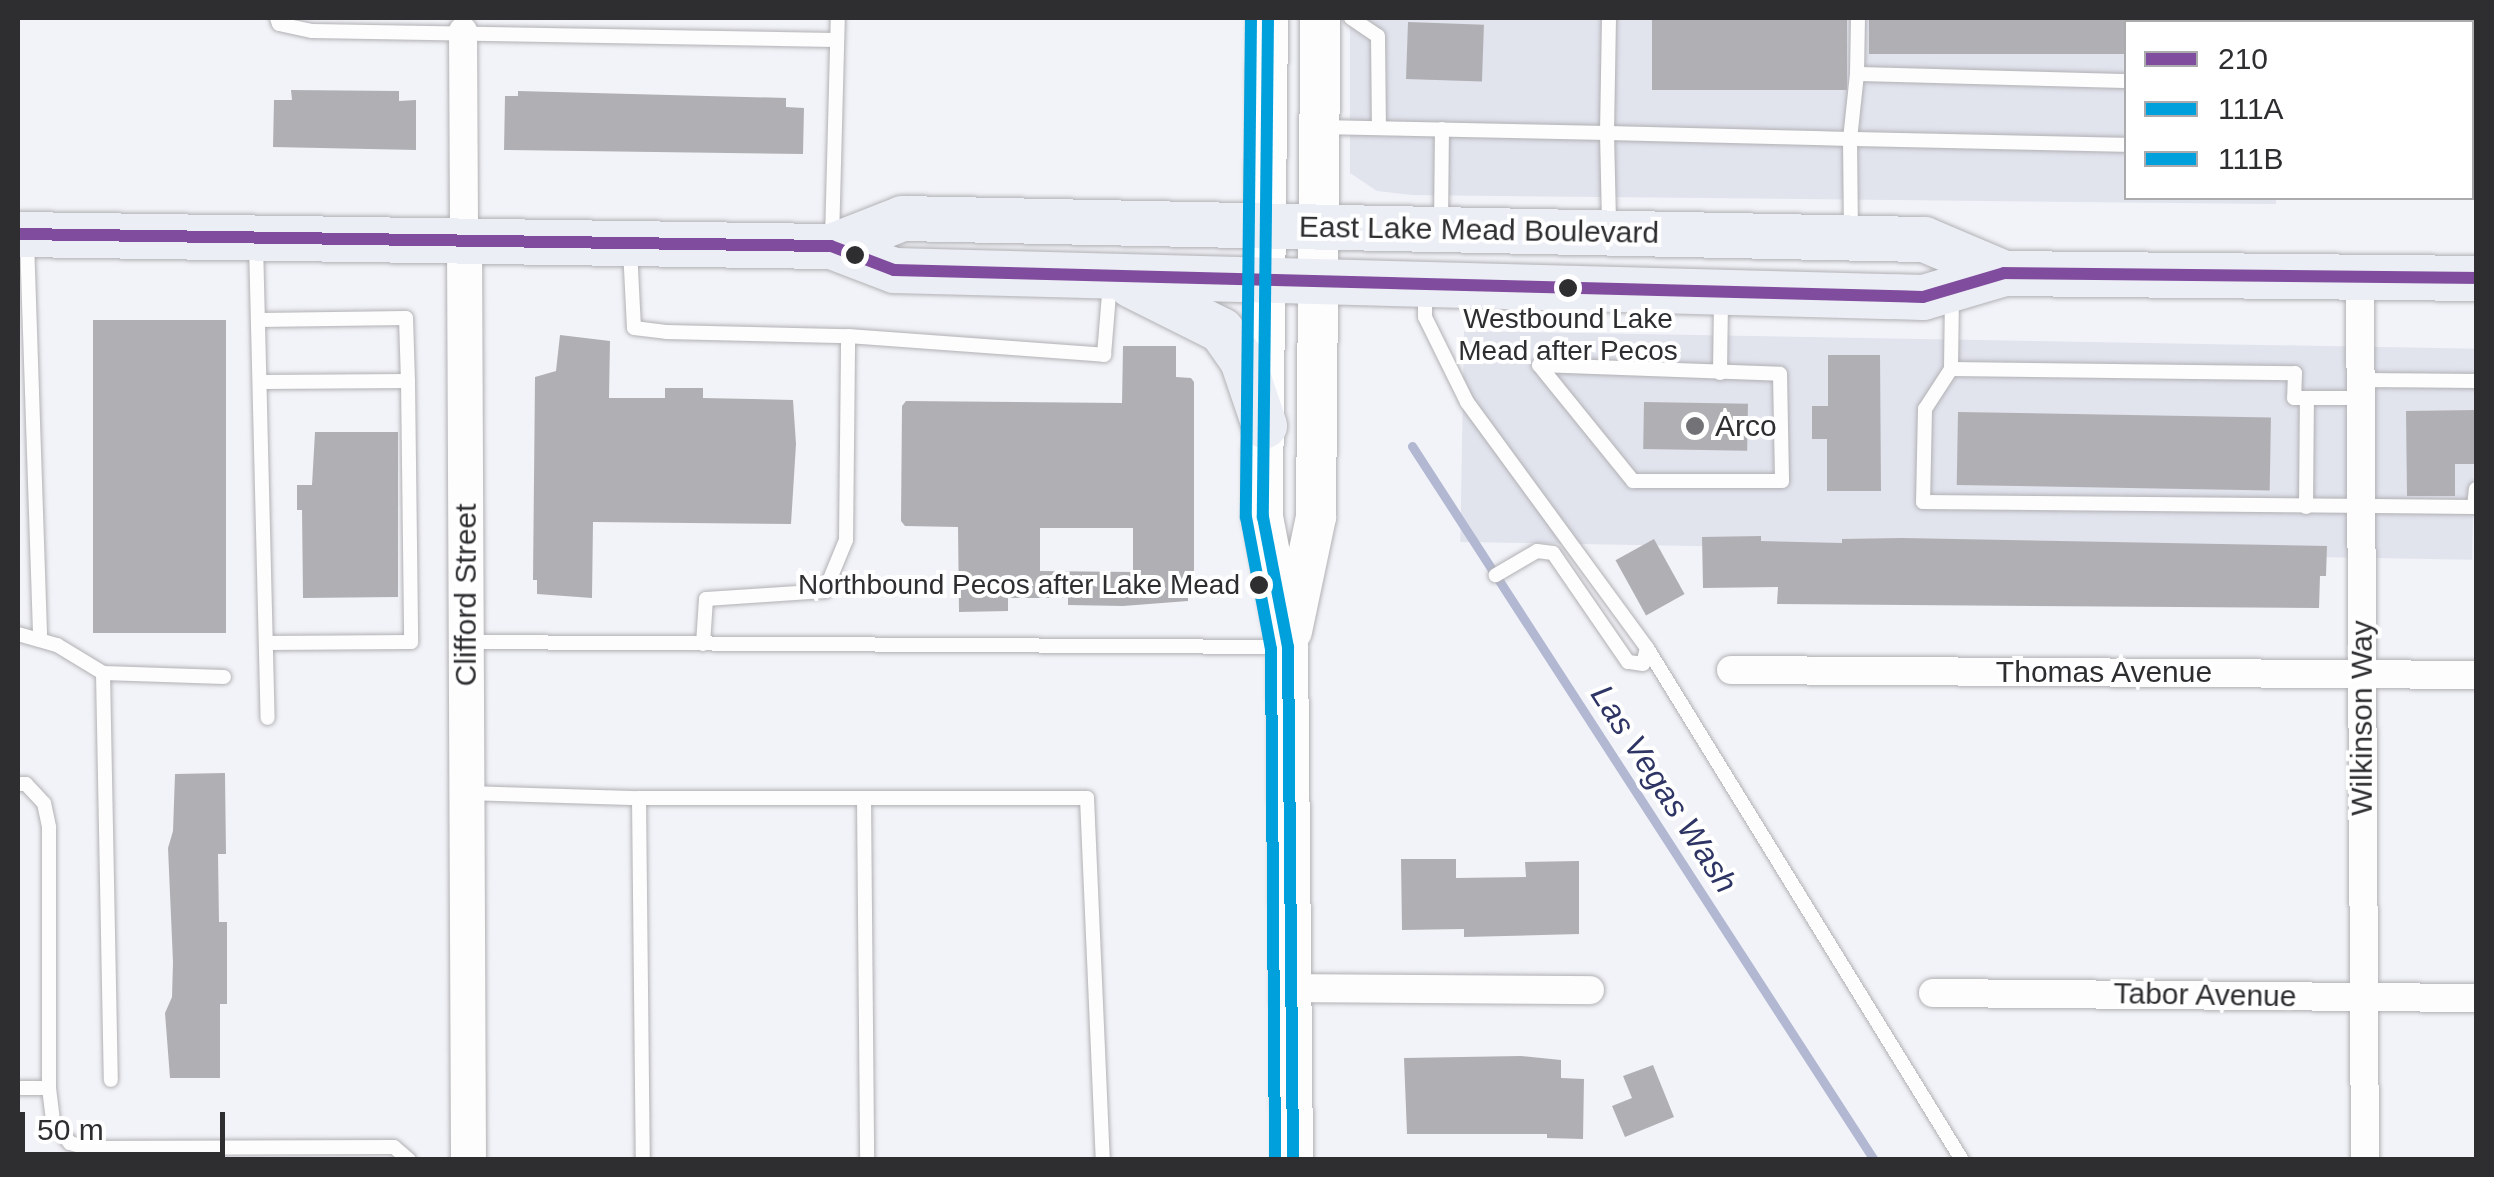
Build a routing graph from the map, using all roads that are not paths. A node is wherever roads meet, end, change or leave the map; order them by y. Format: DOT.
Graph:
graph roads {
  1 [pos="277,18"];
  2 [pos="838,18"];
  3 [pos="1268,18"];
  4 [pos="1320,18"];
  5 [pos="1351,18"];
  6 [pos="1608,18"];
  7 [pos="1858,18"];
  8 [pos="463,30"];
  9 [pos="835,40"];
  10 [pos="1857,74"];
  11 [pos="2124,81"];
  12 [pos="1320,126"];
  13 [pos="1379,128"];
  14 [pos="1442,129"];
  15 [pos="1607,133"];
  16 [pos="1850,139"];
  17 [pos="2124,144"];
  18 [pos="1266,226"];
  19 [pos="1320,227"];
  20 [pos="1441,229"];
  21 [pos="1609,233"];
  22 [pos="22,234"];
  23 [pos="256,237"];
  24 [pos="1851,238"];
  25 [pos="464,240"];
  26 [pos="630,243"];
  27 [pos="832,246"];
  28 [pos="2004,273"];
  29 [pos="1111,276"];
  30 [pos="2360,277"];
  31 [pos="2476,278"];
  32 [pos="1266,280"];
  33 [pos="1318,281"];
  34 [pos="1425,284"];
  35 [pos="1952,288"];
  36 [pos="1721,292"];
  37 [pos="258,320"];
  38 [pos="848,336"];
  39 [pos="1950,368"];
  40 [pos="1720,373"];
  41 [pos="408,381"];
  42 [pos="2476,381"];
  43 [pos="260,382"];
  44 [pos="2360,389"];
  45 [pos="2307,398"];
  46 [pos="1264,425"];
  47 [pos="2476,489"];
  48 [pos="2306,507"];
  49 [pos="2361,508"];
  50 [pos="1496,576"];
  51 [pos="18,634"];
  52 [pos="40,640"];
  53 [pos="466,642"];
  54 [pos="266,643"];
  55 [pos="704,644"];
  56 [pos="1288,647"];
  57 [pos="1647,648"];
  58 [pos="1731,670"];
  59 [pos="103,673"];
  60 [pos="2362,674"];
  61 [pos="2476,675"];
  62 [pos="224,677"];
  63 [pos="268,718"];
  64 [pos="18,784"];
  65 [pos="466,793"];
  66 [pos="638,798"];
  67 [pos="864,798"];
  68 [pos="1292,988"];
  69 [pos="1590,990"];
  70 [pos="1932,993"];
  71 [pos="2364,997"];
  72 [pos="2476,998"];
  73 [pos="111,1080"];
  74 [pos="18,1088"];
  75 [pos="49,1088"];
  76 [pos="409,1160"];
  77 [pos="468,1160"];
  78 [pos="643,1160"];
  79 [pos="867,1160"];
  80 [pos="1103,1160"];
  81 [pos="1293,1160"];
  82 [pos="1962,1160"];
  83 [pos="2365,1160"];
  1 -- 8 [label="lane"];
  2 -- 9 [label="lane"];
  3 -- 18 [label="main road"];
  4 -- 12 [label="main road"];
  5 -- 13 [label="lane"];
  6 -- 15 [label="lane"];
  7 -- 10 [label="lane"];
  8 -- 9 [label="lane"];
  8 -- 25 [label="street, Clifford Street"];
  9 -- 27 [label="lane"];
  10 -- 11 [label="lane"];
  10 -- 16 [label="lane"];
  12 -- 13 [label="lane"];
  12 -- 19 [label="main road"];
  13 -- 14 [label="lane"];
  14 -- 15 [label="lane"];
  14 -- 20 [label="lane"];
  15 -- 16 [label="lane"];
  15 -- 21 [label="lane"];
  16 -- 17 [label="lane"];
  16 -- 24 [label="lane"];
  18 -- 19 [label="main road, East Lake Mead Boulevard"];
  18 -- 27 [label="main road, East Lake Mead Boulevard"];
  18 -- 32 [label="main road"];
  19 -- 20 [label="main road, East Lake Mead Boulevard"];
  19 -- 33 [label="main road"];
  20 -- 21 [label="main road, East Lake Mead Boulevard"];
  21 -- 24 [label="main road, East Lake Mead Boulevard"];
  22 -- 23 [label="main road, East Lake Mead Boulevard"];
  22 -- 52 [label="lane"];
  23 -- 25 [label="main road, East Lake Mead Boulevard"];
  23 -- 37 [label="lane"];
  24 -- 28 [label="main road, East Lake Mead Boulevard"];
  25 -- 26 [label="main road, East Lake Mead Boulevard"];
  25 -- 53 [label="street, Clifford Street"];
  26 -- 27 [label="main road, East Lake Mead Boulevard"];
  26 -- 38 [label="lane"];
  27 -- 29 [label="main road, East Lake Mead Boulevard"];
  28 -- 30 [label="main road, East Lake Mead Boulevard"];
  28 -- 35 [label="main road, East Lake Mead Boulevard"];
  29 -- 32 [label="main road, East Lake Mead Boulevard"];
  29 -- 38 [label="lane"];
  29 -- 46 [label="main road"];
  30 -- 31 [label="main road, East Lake Mead Boulevard"];
  30 -- 44 [label="street, Wilkinson Way"];
  32 -- 33 [label="main road, East Lake Mead Boulevard"];
  32 -- 46 [label="main road"];
  33 -- 34 [label="main road, East Lake Mead Boulevard"];
  33 -- 56 [label="main road"];
  34 -- 36 [label="main road, East Lake Mead Boulevard"];
  34 -- 57 [label="lane"];
  35 -- 36 [label="main road, East Lake Mead Boulevard"];
  35 -- 39 [label="lane"];
  36 -- 40 [label="lane"];
  37 -- 41 [label="lane"];
  37 -- 43 [label="lane"];
  38 -- 55 [label="lane"];
  39 -- 45 [label="lane"];
  39 -- 48 [label="lane"];
  40 -- 40 [label="lane"];
  41 -- 43 [label="lane"];
  41 -- 54 [label="lane"];
  42 -- 44 [label="lane"];
  43 -- 54 [label="lane"];
  44 -- 45 [label="lane"];
  44 -- 49 [label="street, Wilkinson Way"];
  45 -- 48 [label="lane"];
  46 -- 56 [label="main road"];
  47 -- 49 [label="lane"];
  48 -- 49 [label="lane"];
  49 -- 60 [label="street, Wilkinson Way"];
  50 -- 57 [label="lane"];
  51 -- 52 [label="lane"];
  52 -- 59 [label="lane"];
  53 -- 55 [label="lane"];
  53 -- 65 [label="street, Clifford Street"];
  54 -- 63 [label="lane"];
  55 -- 56 [label="lane"];
  56 -- 68 [label="main road"];
  57 -- 82 [label="lane"];
  58 -- 60 [label="street, Thomas Avenue"];
  59 -- 62 [label="lane"];
  59 -- 73 [label="lane"];
  60 -- 61 [label="street, Thomas Avenue"];
  60 -- 71 [label="street, Wilkinson Way"];
  64 -- 75 [label="lane"];
  65 -- 66 [label="lane"];
  65 -- 77 [label="street, Clifford Street"];
  66 -- 67 [label="lane"];
  66 -- 78 [label="lane"];
  67 -- 79 [label="lane"];
  67 -- 80 [label="lane"];
  68 -- 69 [label="street"];
  68 -- 81 [label="main road"];
  70 -- 71 [label="street, Tabor Avenue"];
  71 -- 72 [label="street, Tabor Avenue"];
  71 -- 83 [label="street, Wilkinson Way"];
  74 -- 75 [label="lane"];
  75 -- 76 [label="lane"];
}
